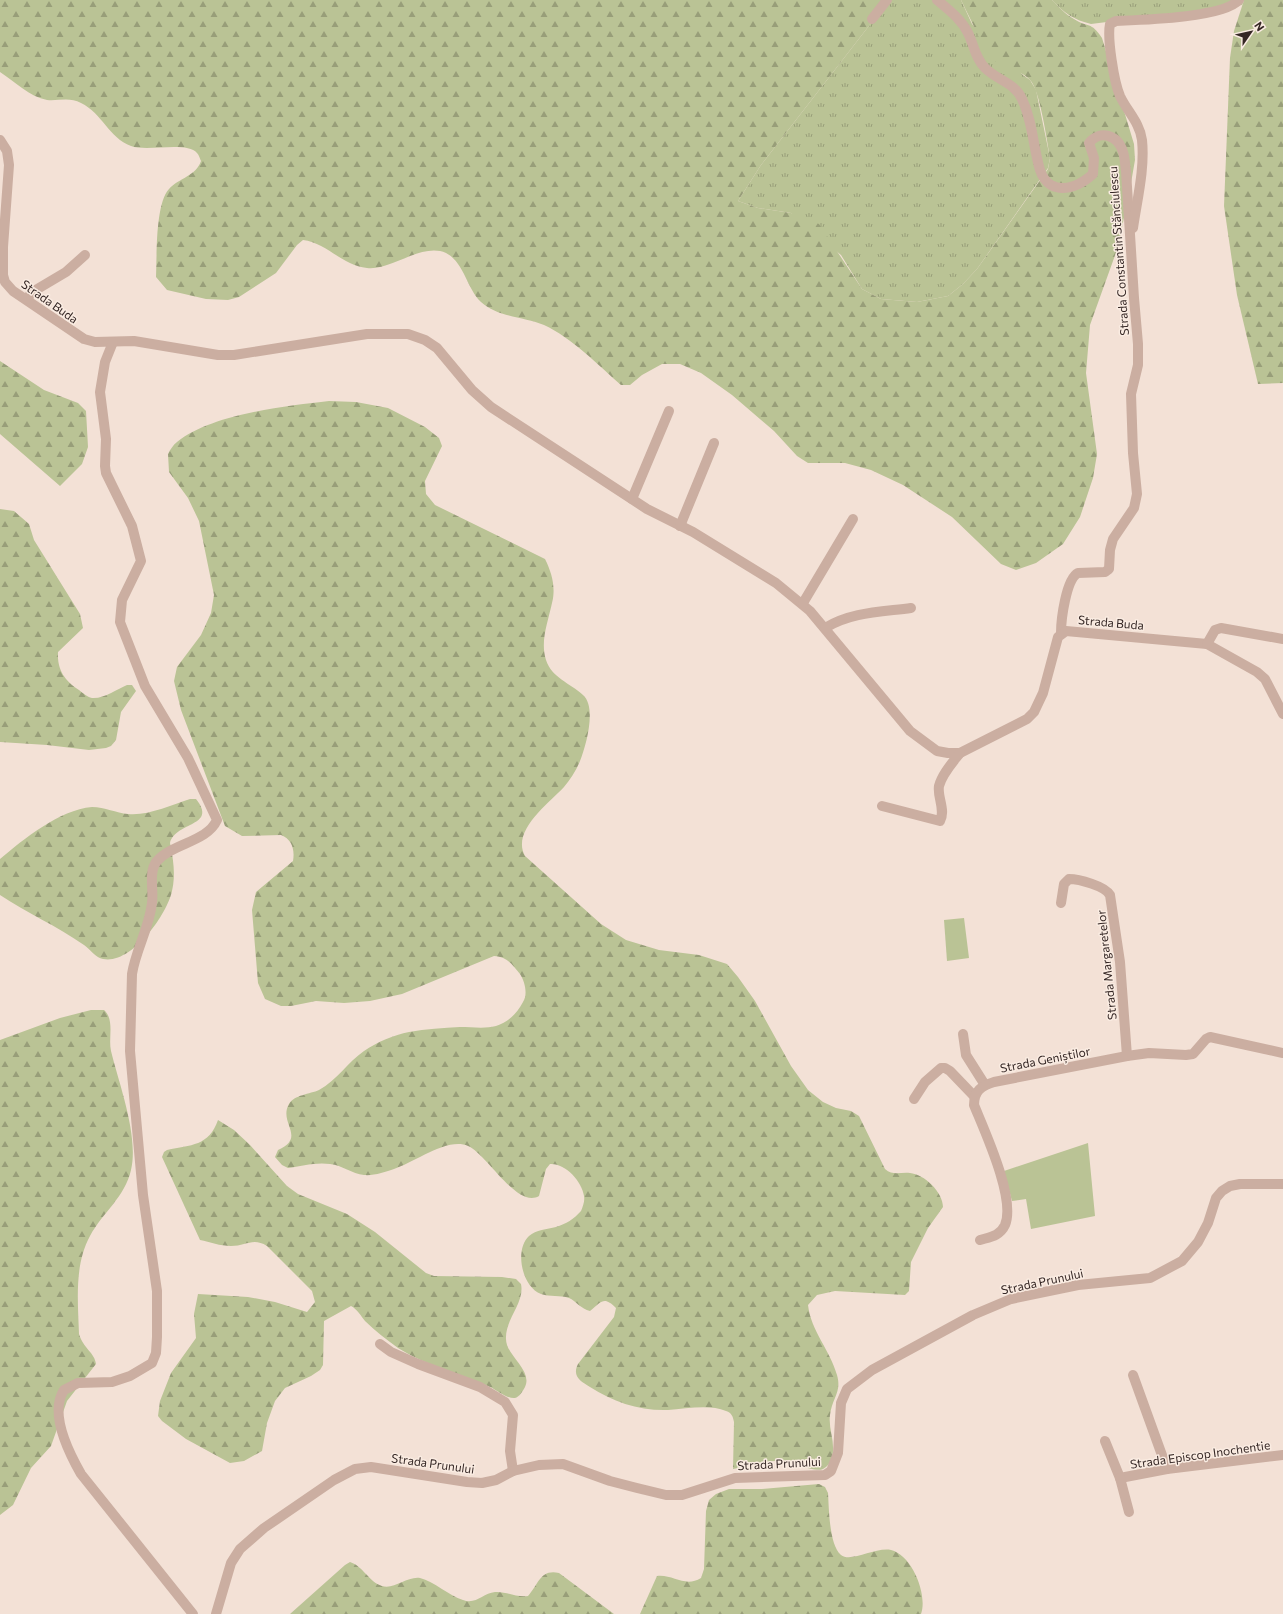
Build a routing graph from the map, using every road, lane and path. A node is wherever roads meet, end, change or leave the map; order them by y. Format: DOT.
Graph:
graph roads {
  1 [pos="887,0"];
  2 [pos="937,0"];
  3 [pos="1239,0"];
  4 [pos="872,19"];
  5 [pos="0,140"];
  6 [pos="1131,254"];
  7 [pos="85,255"];
  8 [pos="26,299"];
  9 [pos="113,342"];
  10 [pos="669,411"];
  11 [pos="714,443"];
  12 [pos="632,499"];
  13 [pos="853,519"];
  14 [pos="680,526"];
  15 [pos="803,604"];
  16 [pos="911,608"];
  17 [pos="824,628"];
  18 [pos="1061,634"];
  19 [pos="1283,639"];
  20 [pos="1207,644"];
  21 [pos="1283,714"];
  22 [pos="960,753"];
  23 [pos="882,806"];
  24 [pos="1061,903"];
  25 [pos="963,1034"];
  26 [pos="1283,1052"];
  27 [pos="1127,1056"];
  28 [pos="984,1085"];
  29 [pos="974,1096"];
  30 [pos="914,1099"];
  31 [pos="1283,1184"];
  32 [pos="980,1240"];
  33 [pos="380,1344"];
  34 [pos="1133,1375"];
  35 [pos="1105,1441"];
  36 [pos="1283,1455"];
  37 [pos="1167,1469"];
  38 [pos="513,1471"];
  39 [pos="1120,1478"];
  40 [pos="1129,1512"];
  41 [pos="194,1614"];
  42 [pos="216,1614"];
  1 -- 4 [label="street"];
  2 -- 6 [label="street, Strada Constantin Stănciulescu"];
  3 -- 6 [label="street"];
  5 -- 8 [label="street, Strada Buda"];
  6 -- 18 [label="street, Strada Constantin Stănciulescu"];
  7 -- 8 [label="street"];
  8 -- 9 [label="street, Strada Buda"];
  9 -- 12 [label="street"];
  9 -- 41 [label="street"];
  10 -- 12 [label="street"];
  11 -- 14 [label="street"];
  12 -- 14 [label="street"];
  13 -- 15 [label="street"];
  14 -- 15 [label="street"];
  15 -- 17 [label="street"];
  16 -- 17 [label="street"];
  17 -- 22 [label="street"];
  18 -- 20 [label="street, Strada Buda"];
  18 -- 22 [label="street"];
  19 -- 20 [label="street"];
  20 -- 21 [label="street, Strada Buda"];
  22 -- 23 [label="street"];
  24 -- 27 [label="street, Strada Margaretelor"];
  25 -- 28 [label="street"];
  26 -- 27 [label="street, Strada Geniștilor"];
  27 -- 28 [label="street, Strada Geniștilor"];
  28 -- 29 [label="street"];
  29 -- 30 [label="street"];
  29 -- 32 [label="street"];
  31 -- 38 [label="street, Strada Prunului"];
  33 -- 38 [label="street"];
  34 -- 37 [label="street"];
  35 -- 39 [label="street, Strada Episcop Inochentie"];
  36 -- 37 [label="street, Strada Episcop Inochentie"];
  37 -- 39 [label="street, Strada Episcop Inochentie"];
  38 -- 42 [label="street, Strada Prunului"];
  39 -- 40 [label="street, Strada Episcop Inochentie"];
}
